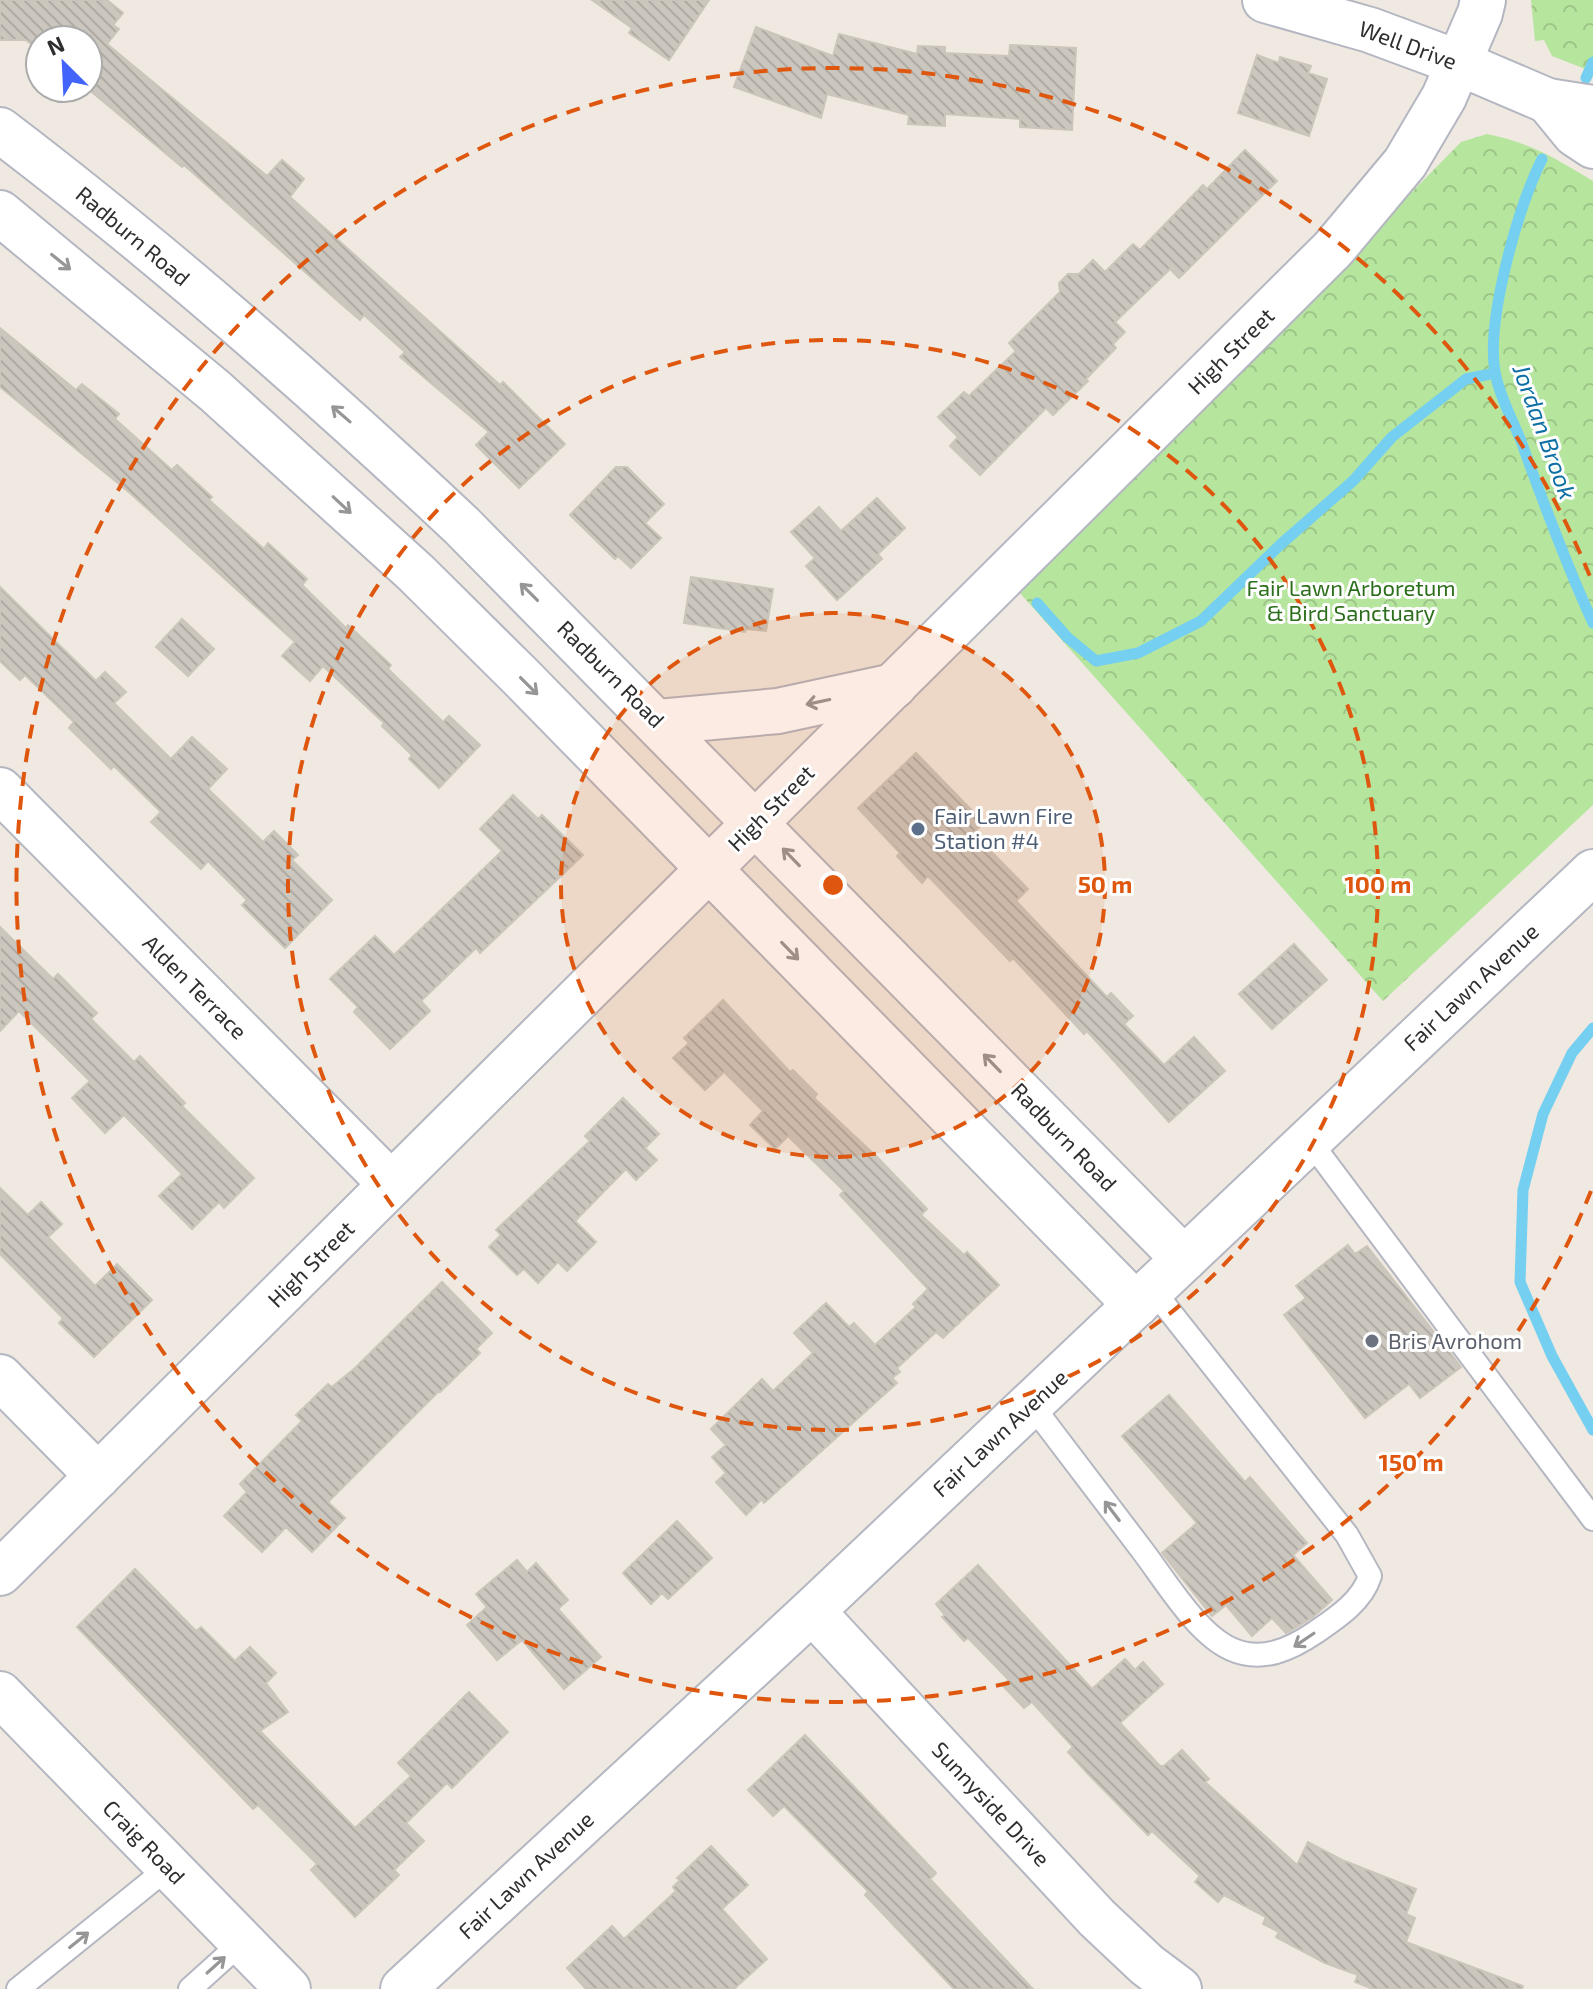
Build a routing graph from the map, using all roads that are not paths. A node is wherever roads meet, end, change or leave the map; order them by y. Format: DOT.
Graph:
graph roads {
  1 [pos="1265,0"];
  2 [pos="1483,0"];
  3 [pos="1459,63"];
  4 [pos="1548,101"];
  5 [pos="1593,108"];
  6 [pos="0,130"];
  7 [pos="1593,146"];
  8 [pos="0,213"];
  9 [pos="894,686"];
  10 [pos="658,722"];
  11 [pos="0,790"];
  12 [pos="756,822"];
  13 [pos="709,869"];
  14 [pos="1593,872"];
  15 [pos="1309,1140"];
  16 [pos="391,1184"];
  17 [pos="1184,1259"];
  18 [pos="1144,1297"];
  19 [pos="0,1377"];
  20 [pos="1031,1404"];
  21 [pos="98,1476"];
  22 [pos="1593,1519"];
  23 [pos="0,1573"];
  24 [pos="812,1611"];
  25 [pos="0,1694"];
  26 [pos="169,1867"];
  27 [pos="242,1942"];
  28 [pos="18,1989"];
  29 [pos="190,1989"];
  30 [pos="288,1989"];
  31 [pos="403,1989"];
  32 [pos="1179,1989"];
  1 -- 3 [label="street, Well Drive"];
  2 -- 3 [label="street, High Street"];
  3 -- 4 [label="street, Well Drive"];
  3 -- 9 [label="street, High Street"];
  4 -- 5 [label="street, Well Drive"];
  4 -- 7 [label="street, Well Drive"];
  10 -- 6 [label="street, Radburn Road, one-way"];
  8 -- 13 [label="street, one-way"];
  9 -- 10 [label="street, one-way"];
  9 -- 12 [label="street, High Street"];
  10 -- 12 [label="street, Radburn Road"];
  11 -- 16 [label="street, Alden Terrace"];
  12 -- 13 [label="street, High Street"];
  17 -- 12 [label="street, Radburn Road, one-way"];
  13 -- 16 [label="street, High Street"];
  13 -- 18 [label="street, one-way"];
  14 -- 15 [label="street, Fair Lawn Avenue"];
  15 -- 17 [label="street, Fair Lawn Avenue"];
  15 -- 22 [label="lane"];
  16 -- 21 [label="street, High Street"];
  17 -- 18 [label="street, Fair Lawn Avenue"];
  18 -- 20 [label="street, Fair Lawn Avenue"];
  18 -- 20 [label="lane, one-way"];
  19 -- 21 [label="street"];
  20 -- 24 [label="street, Fair Lawn Avenue"];
  21 -- 23 [label="street, High Street"];
  24 -- 31 [label="street, Fair Lawn Avenue"];
  24 -- 32 [label="street, Sunnyside Drive"];
  25 -- 26 [label="street, Craig Road"];
  26 -- 27 [label="street, Craig Road"];
  28 -- 26 [label="lane, one-way"];
  29 -- 27 [label="lane, one-way"];
  27 -- 30 [label="street, Craig Road"];
}
